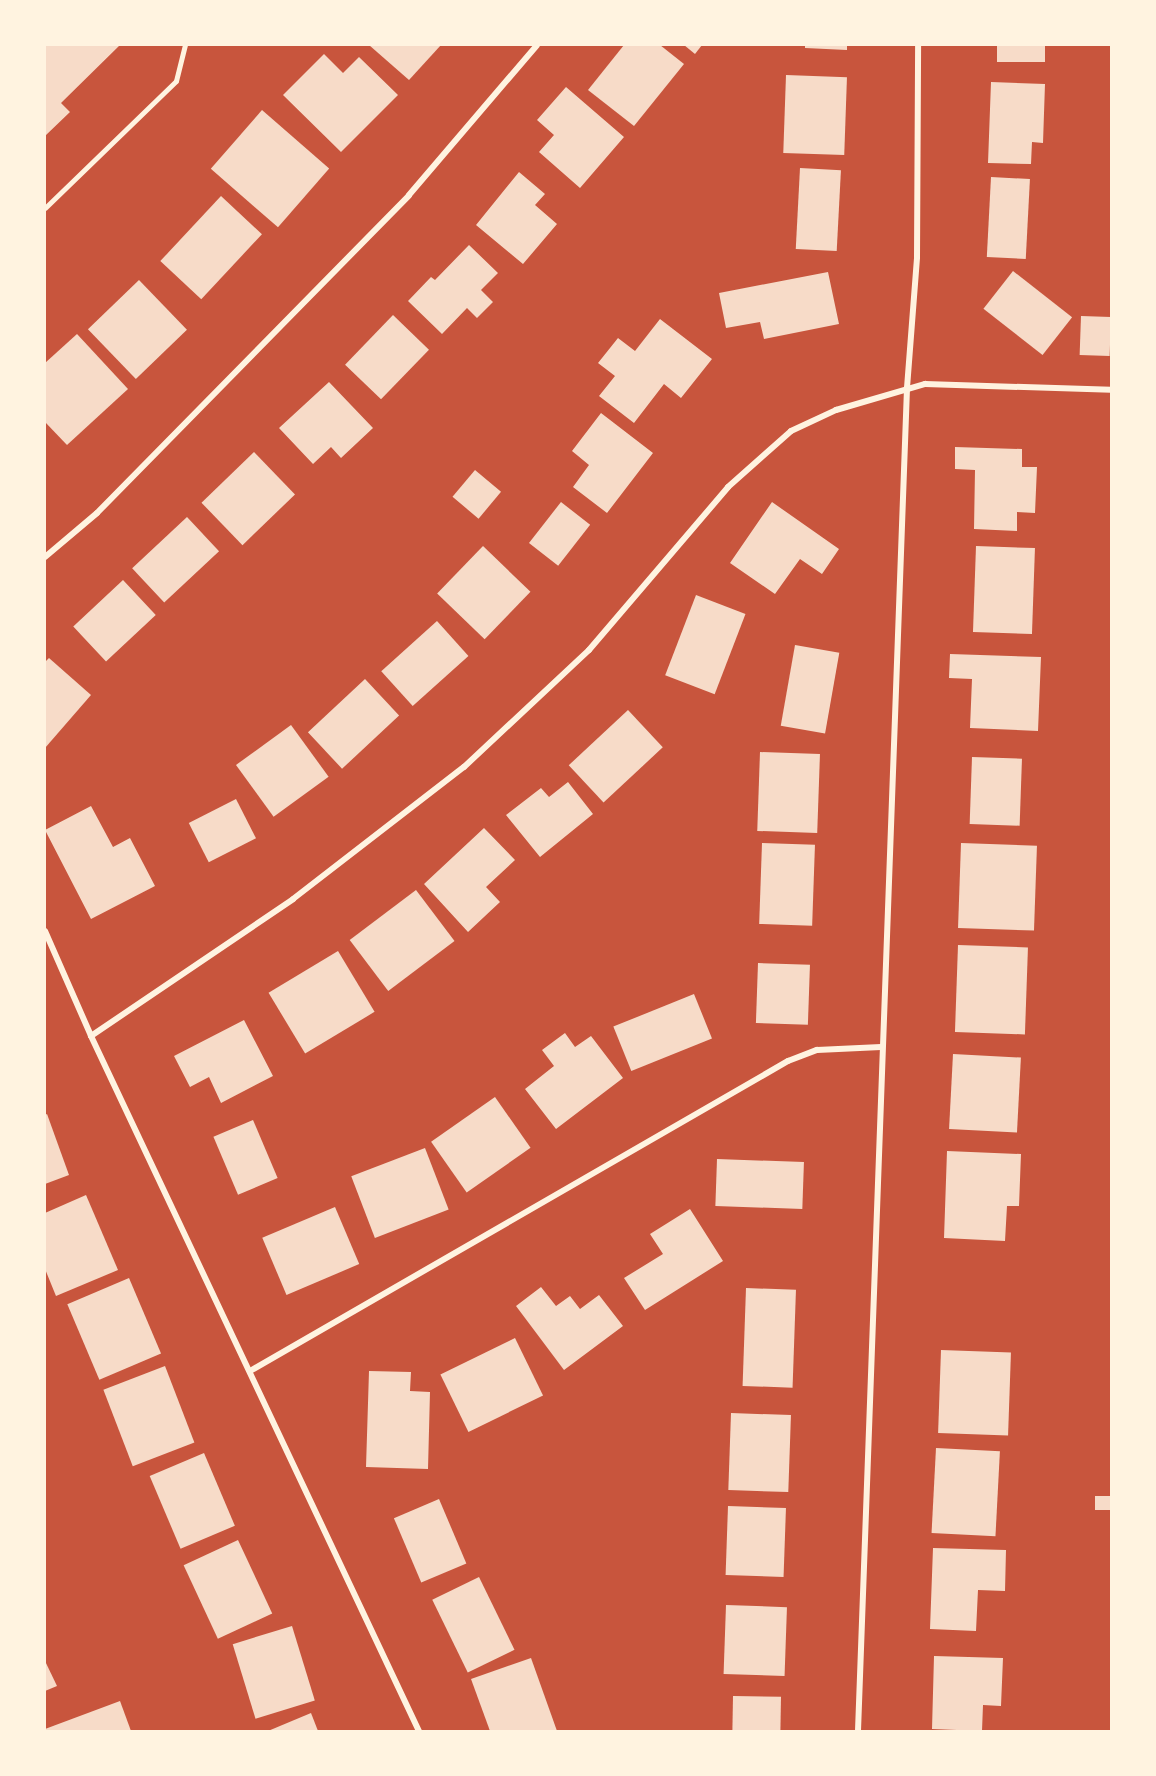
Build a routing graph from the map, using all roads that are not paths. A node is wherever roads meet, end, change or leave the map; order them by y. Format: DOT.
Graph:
graph roads {
  1 [pos="185,45"];
  2 [pos="537,45"];
  3 [pos="918,45"];
  4 [pos="45,208"];
  5 [pos="907,388"];
  6 [pos="1111,390"];
  7 [pos="45,557"];
  8 [pos="45,931"];
  9 [pos="91,1036"];
  10 [pos="881,1047"];
  11 [pos="250,1371"];
  12 [pos="419,1731"];
  13 [pos="858,1731"];
  1 -- 4 [label="lane"];
  2 -- 7 [label="street"];
  3 -- 5 [label="street"];
  5 -- 6 [label="street"];
  5 -- 9 [label="street"];
  5 -- 10 [label="street"];
  8 -- 9 [label="street"];
  9 -- 11 [label="street"];
  10 -- 11 [label="street"];
  10 -- 13 [label="street"];
  11 -- 12 [label="street"];
}
